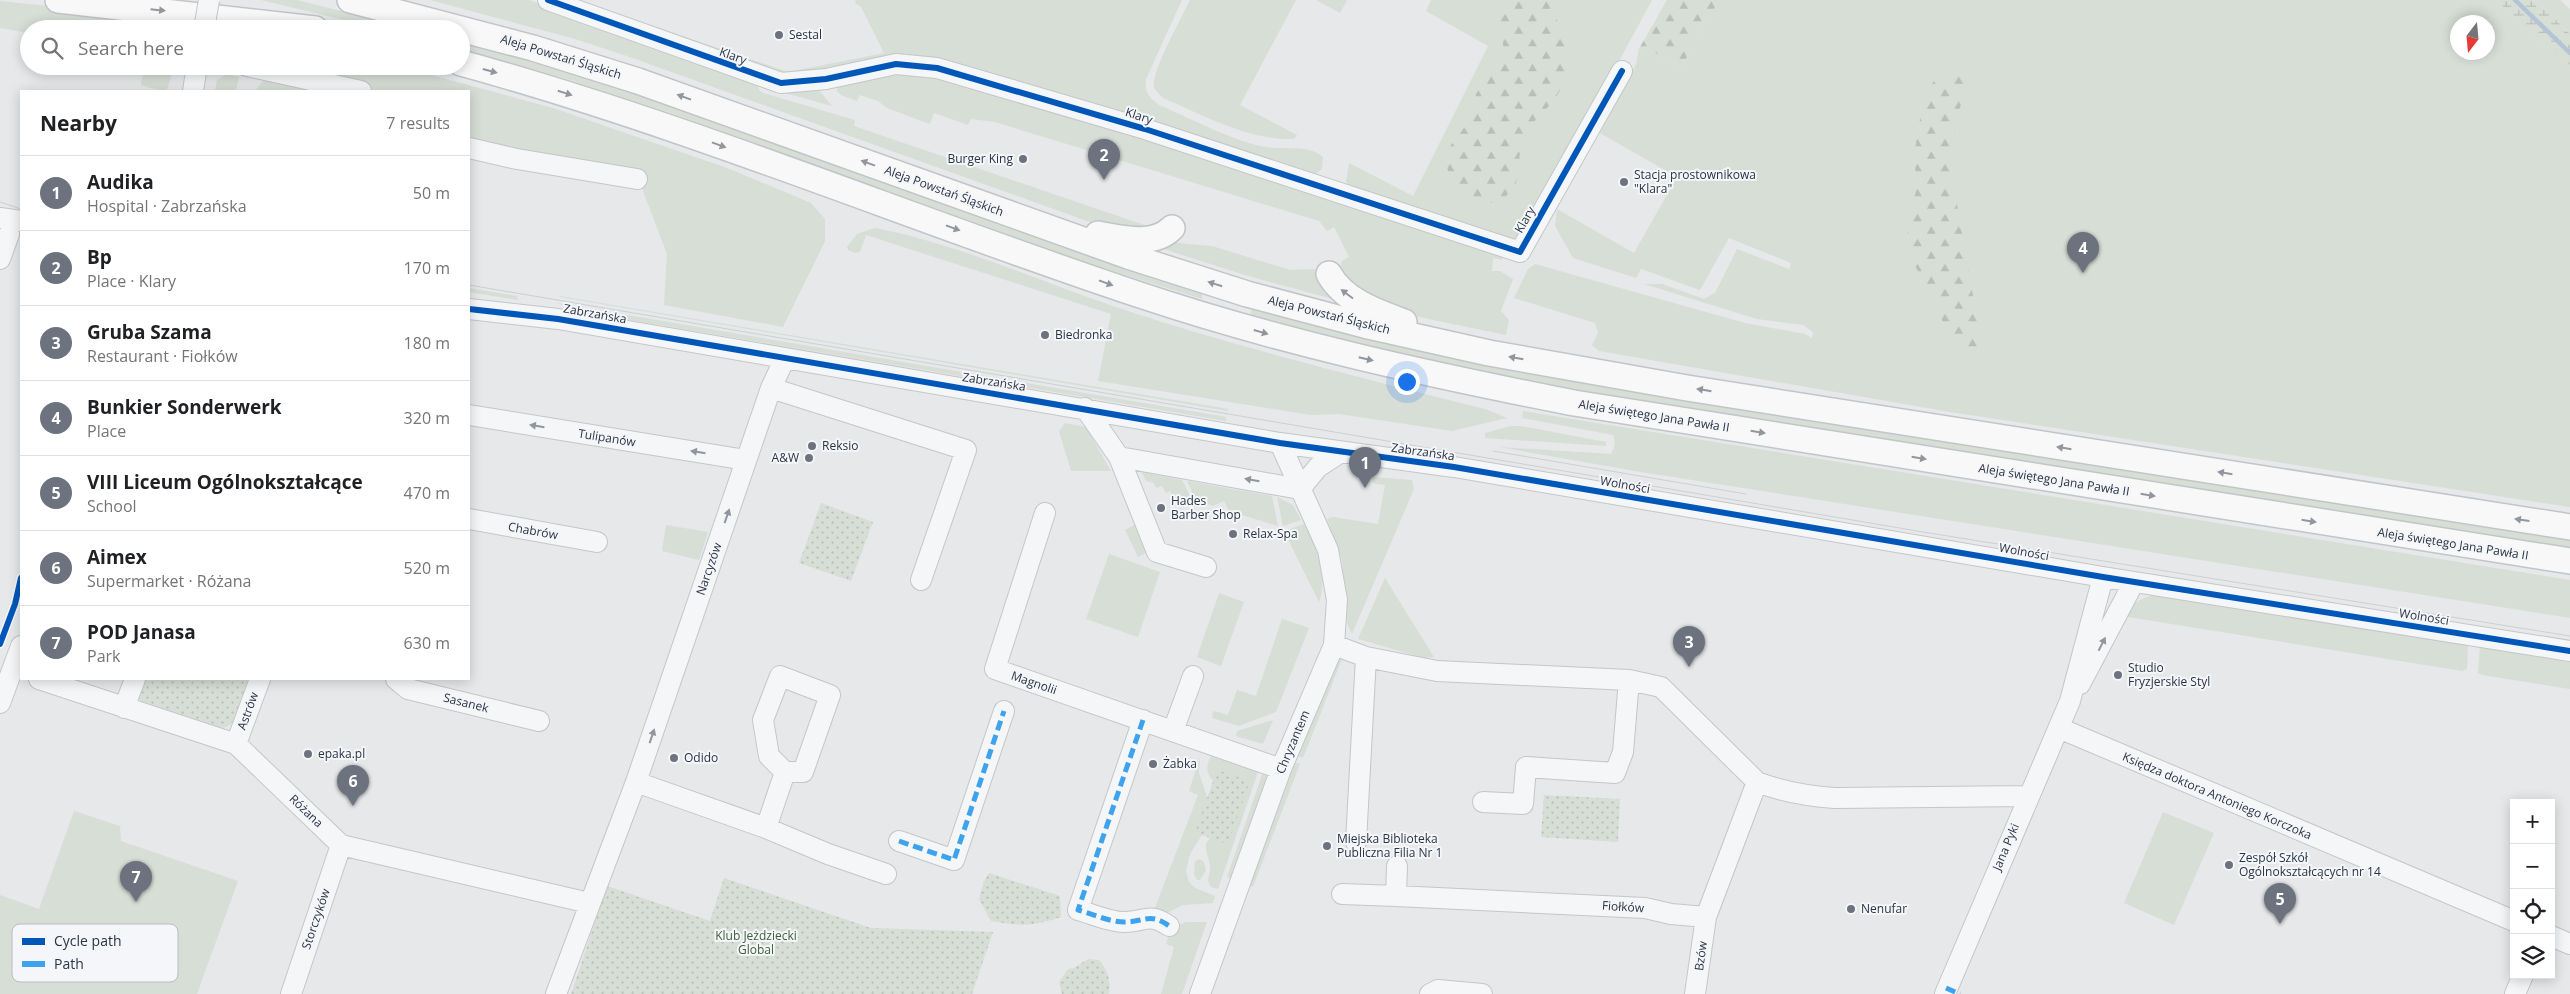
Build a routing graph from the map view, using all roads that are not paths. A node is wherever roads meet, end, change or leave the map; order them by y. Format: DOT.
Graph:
graph roads {
  1 [pos="58,0"];
  2 [pos="204,0"];
  3 [pos="210,0"];
  4 [pos="548,0"];
  5 [pos="360,2"];
  6 [pos="206,20"];
  7 [pos="235,20"];
  8 [pos="287,20"];
  9 [pos="428,20"];
  10 [pos="470,31"];
  11 [pos="470,66"];
  12 [pos="1622,71"];
  13 [pos="196,75"];
  14 [pos="288,75"];
  15 [pos="193,90"];
  16 [pos="356,90"];
  17 [pos="470,148"];
  18 [pos="637,179"];
  19 [pos="1040,225"];
  20 [pos="1172,228"];
  21 [pos="1329,274"];
  22 [pos="470,305"];
  23 [pos="470,309"];
  24 [pos="509,313"];
  25 [pos="1489,353"];
  26 [pos="785,358"];
  27 [pos="770,388"];
  28 [pos="1086,408"];
  29 [pos="470,415"];
  30 [pos="1280,443"];
  31 [pos="1341,452"];
  32 [pos="1119,457"];
  33 [pos="746,460"];
  34 [pos="1476,471"];
  35 [pos="1300,489"];
  36 [pos="1045,513"];
  37 [pos="470,520"];
  38 [pos="2570,527"];
  39 [pos="597,542"];
  40 [pos="2570,561"];
  41 [pos="1206,567"];
  42 [pos="2103,577"];
  43 [pos="920,580"];
  44 [pos="2134,582"];
  45 [pos="1334,645"];
  46 [pos="2570,651"];
  47 [pos="20,652"];
  48 [pos="1366,657"];
  49 [pos="17,671"];
  50 [pos="1193,676"];
  51 [pos="42,680"];
  52 [pos="135,680"];
  53 [pos="260,680"];
  54 [pos="397,680"];
  55 [pos="1628,680"];
  56 [pos="2070,701"];
  57 [pos="0,704"];
  58 [pos="124,708"];
  59 [pos="1004,711"];
  60 [pos="1143,720"];
  61 [pos="539,722"];
  62 [pos="2058,728"];
  63 [pos="1173,730"];
  64 [pos="236,744"];
  65 [pos="1282,769"];
  66 [pos="785,772"];
  67 [pos="636,782"];
  68 [pos="1757,782"];
  69 [pos="2028,796"];
  70 [pos="1483,802"];
  71 [pos="766,828"];
  72 [pos="899,841"];
  73 [pos="1356,842"];
  74 [pos="341,845"];
  75 [pos="1397,866"];
  76 [pos="886,874"];
  77 [pos="1342,894"];
  78 [pos="1396,896"];
  79 [pos="589,903"];
  80 [pos="1706,917"];
  81 [pos="2510,919"];
  82 [pos="1169,926"];
  83 [pos="2555,938"];
  84 [pos="2570,944"];
  85 [pos="2521,979"];
  86 [pos="1950,992"];
  87 [pos="293,993"];
  88 [pos="556,994"];
  89 [pos="1200,994"];
  90 [pos="1430,994"];
  91 [pos="1482,994"];
  92 [pos="1695,994"];
  93 [pos="2515,994"];
  1 -- 7 [label="main road, one-way"];
  2 -- 8 [label="main road"];
  3 -- 6 [label="street, bridge"];
  4 -- 12 [label="street, Klary"];
  9 -- 5 [label="main road, Aleja Powstań Śląskich, one-way"];
  19 -- 10 [label="main road, Aleja Powstań Śląskich, one-way"];
  11 -- 40 [label="main road, Aleja świętego Jana Pawła II, one-way"];
  13 -- 15 [label="street"];
  14 -- 16 [label="street"];
  17 -- 18 [label="street"];
  19 -- 20 [label="main road"];
  25 -- 19 [label="main road, Aleja Powstań Śląskich, one-way"];
  25 -- 21 [label="main road, one-way"];
  22 -- 24 [label="street, Zabrzańska"];
  23 -- 24 [label="street, Zabrzańska"];
  24 -- 26 [label="street, Zabrzańska"];
  38 -- 25 [label="main road, Aleja Powstań Śląskich, one-way"];
  26 -- 27 [label="street, Narcyzów"];
  26 -- 28 [label="street, Zabrzańska"];
  27 -- 33 [label="street, Narcyzów"];
  27 -- 43 [label="street"];
  28 -- 30 [label="street, Zabrzańska"];
  28 -- 32 [label="street"];
  33 -- 29 [label="street, Tulipanów, one-way"];
  30 -- 31 [label="street, Zabrzańska"];
  30 -- 35 [label="street, Chryzantem"];
  31 -- 34 [label="street, Zabrzańska"];
  31 -- 35 [label="street"];
  35 -- 32 [label="street, one-way"];
  32 -- 41 [label="street"];
  67 -- 33 [label="street, Narcyzów, one-way"];
  34 -- 42 [label="street, Wolności"];
  35 -- 45 [label="street, Chryzantem"];
  36 -- 60 [label="street, Magnolii"];
  37 -- 39 [label="street, Chabrów"];
  42 -- 44 [label="street, Wolności"];
  42 -- 56 [label="street, Jana Pyki"];
  44 -- 46 [label="street, Wolności"];
  56 -- 44 [label="street, Jana Pyki, one-way"];
  45 -- 48 [label="street"];
  45 -- 65 [label="street, Chryzantem"];
  47 -- 49 [label="street"];
  48 -- 55 [label="street"];
  48 -- 73 [label="street"];
  49 -- 57 [label="street"];
  50 -- 63 [label="street"];
  51 -- 58 [label="street, Różana"];
  52 -- 58 [label="street"];
  53 -- 64 [label="street, Astrów"];
  54 -- 61 [label="street, Sasanek"];
  55 -- 68 [label="street"];
  55 -- 70 [label="street"];
  56 -- 62 [label="street, Jana Pyki"];
  58 -- 64 [label="street, Różana"];
  59 -- 72 [label="street"];
  60 -- 63 [label="street, Magnolii"];
  60 -- 82 [label="street"];
  62 -- 69 [label="street, Jana Pyki"];
  62 -- 81 [label="street, Księdza doktora Antoniego Korczoka"];
  63 -- 65 [label="street, Magnolii"];
  64 -- 74 [label="street, Różana"];
  65 -- 89 [label="street, Chryzantem"];
  66 -- 66 [label="street"];
  66 -- 71 [label="street"];
  67 -- 71 [label="street"];
  67 -- 79 [label="street, Narcyzów"];
  68 -- 69 [label="street"];
  68 -- 80 [label="street"];
  69 -- 86 [label="street, Jana Pyki"];
  71 -- 76 [label="street"];
  74 -- 79 [label="street"];
  74 -- 87 [label="street, Storczyków"];
  75 -- 78 [label="street"];
  77 -- 78 [label="street, Fiołków"];
  78 -- 80 [label="street, Fiołków"];
  79 -- 88 [label="street, Narcyzów"];
  80 -- 92 [label="street, Bzów"];
  83 -- 84 [label="street"];
  85 -- 93 [label="street"];
  90 -- 91 [label="street"];
}
